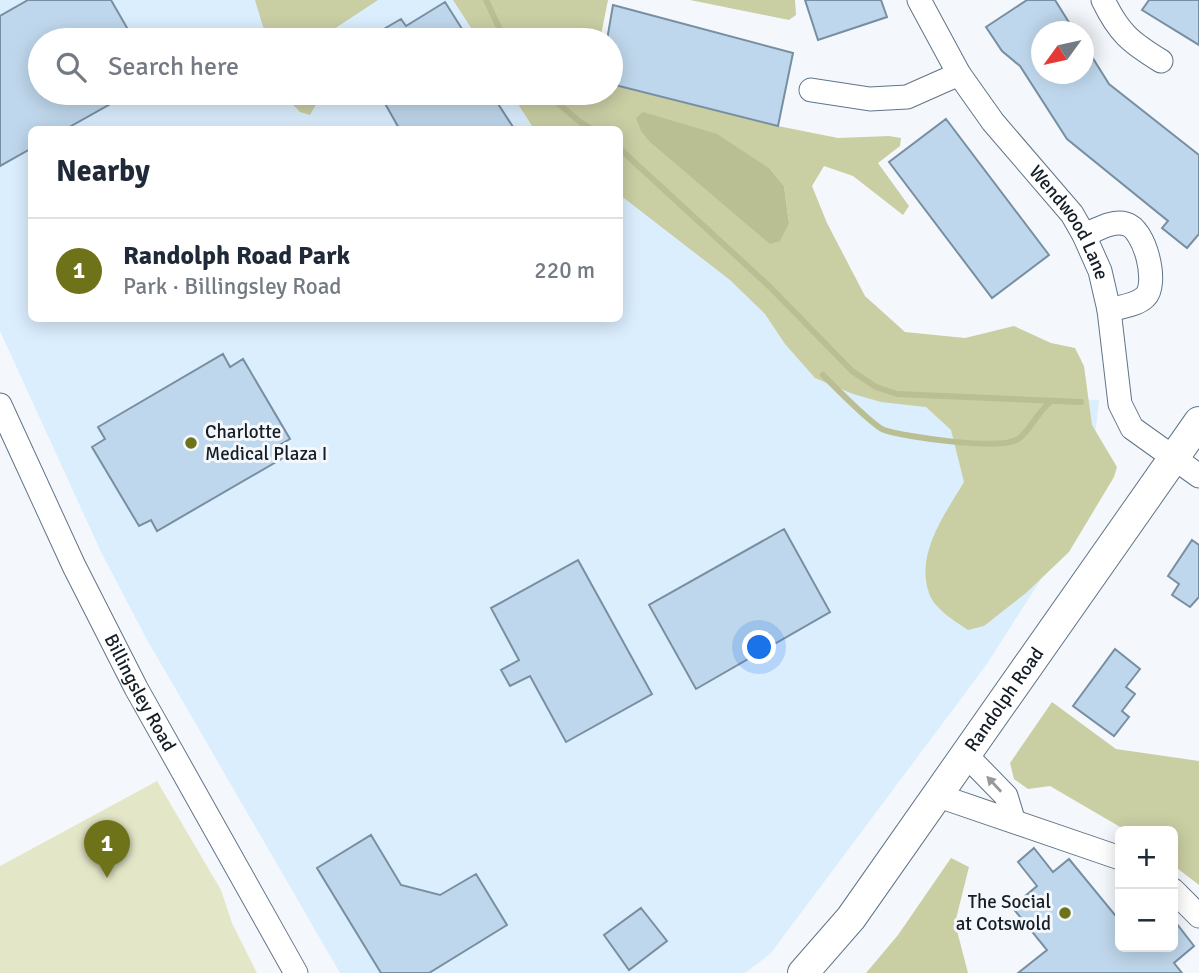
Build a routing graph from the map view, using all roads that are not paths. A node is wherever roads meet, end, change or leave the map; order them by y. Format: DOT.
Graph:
graph roads {
  1 [pos="919,0"];
  2 [pos="1103,0"];
  3 [pos="1161,61"];
  4 [pos="959,74"];
  5 [pos="811,90"];
  6 [pos="1084,235"];
  7 [pos="1109,310"];
  8 [pos="0,405"];
  9 [pos="1199,422"];
  10 [pos="1173,459"];
  11 [pos="1199,476"];
  12 [pos="965,754"];
  13 [pos="936,795"];
  14 [pos="1013,819"];
  15 [pos="1115,856"];
  16 [pos="1178,895"];
  17 [pos="1199,916"];
  18 [pos="296,973"];
  19 [pos="803,973"];
  1 -- 4 [label="street, Wendwood Lane"];
  2 -- 3 [label="street"];
  4 -- 5 [label="street"];
  4 -- 6 [label="street, Wendwood Lane"];
  6 -- 7 [label="street, Wendwood Lane"];
  6 -- 7 [label="street"];
  7 -- 10 [label="street, Wendwood Lane"];
  8 -- 18 [label="street, Billingsley Road"];
  9 -- 10 [label="main road, Randolph Road"];
  10 -- 11 [label="street, Wendwood Lane"];
  10 -- 12 [label="main road, Randolph Road"];
  12 -- 13 [label="main road, Randolph Road"];
  14 -- 12 [label="street, one-way"];
  13 -- 14 [label="street"];
  13 -- 19 [label="main road, Randolph Road"];
  14 -- 15 [label="street"];
  16 -- 17 [label="street"];
}
